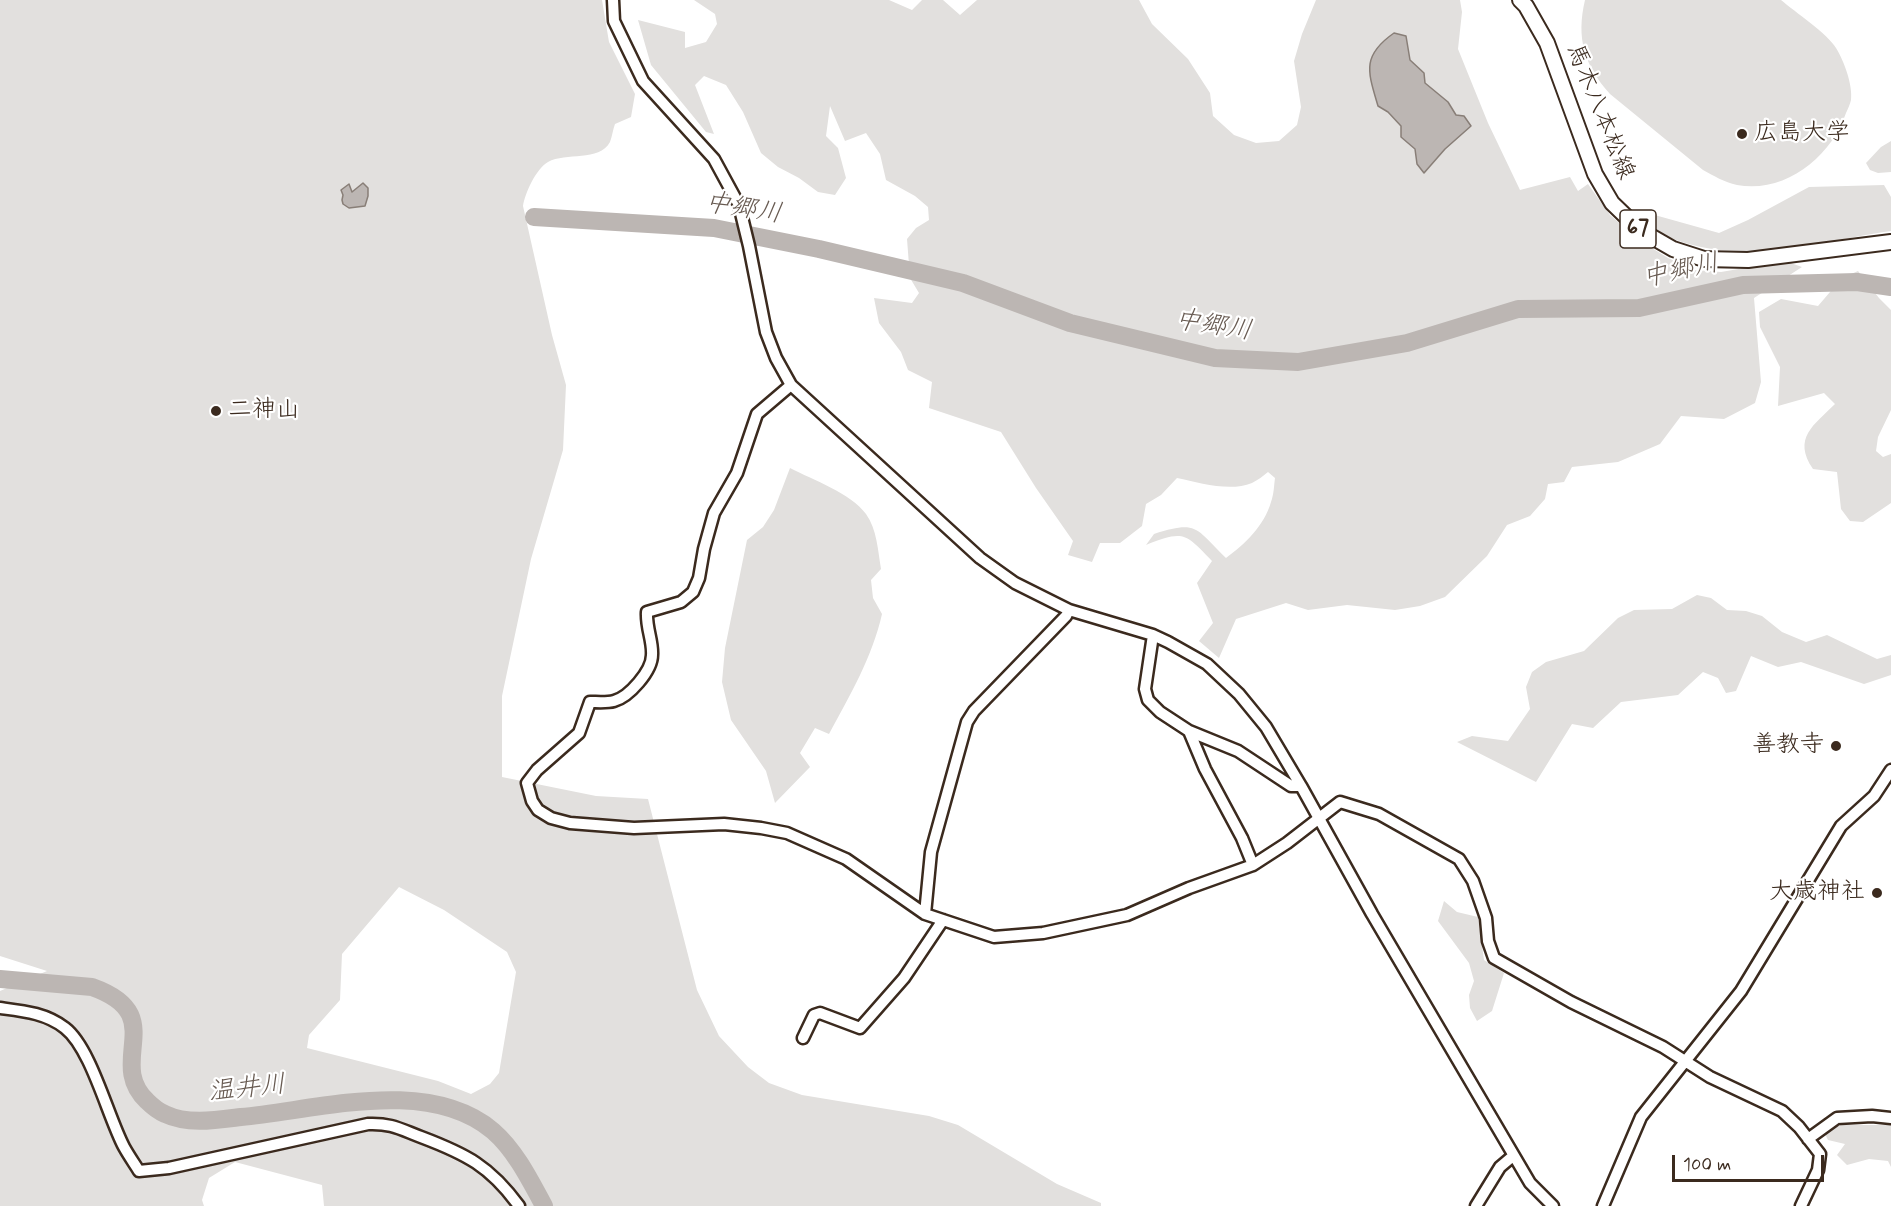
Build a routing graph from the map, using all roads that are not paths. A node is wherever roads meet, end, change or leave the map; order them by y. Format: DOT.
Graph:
graph roads {
  1 [pos="613,0"];
  2 [pos="1520,0"];
  3 [pos="1891,242"];
  4 [pos="791,385"];
  5 [pos="1069,610"];
  6 [pos="1153,635"];
  7 [pos="1189,731"];
  8 [pos="1891,770"];
  9 [pos="1888,783"];
  10 [pos="1301,786"];
  11 [pos="1320,819"];
  12 [pos="1252,865"];
  13 [pos="925,914"];
  14 [pos="942,920"];
  15 [pos="0,1008"];
  16 [pos="803,1038"];
  17 [pos="1686,1060"];
  18 [pos="1891,1118"];
  19 [pos="1808,1139"];
  20 [pos="1513,1156"];
  21 [pos="519,1206"];
  22 [pos="1476,1206"];
  23 [pos="1553,1206"];
  24 [pos="1603,1206"];
  25 [pos="1801,1206"];
  1 -- 4 [label="street"];
  2 -- 3 [label="main road, 馬木八本松線 / 67"];
  4 -- 5 [label="street"];
  4 -- 13 [label="street"];
  5 -- 6 [label="street"];
  5 -- 13 [label="street"];
  6 -- 7 [label="street"];
  6 -- 10 [label="street"];
  7 -- 10 [label="street"];
  7 -- 12 [label="street"];
  8 -- 9 [label="street"];
  9 -- 17 [label="street"];
  10 -- 11 [label="street"];
  11 -- 12 [label="street"];
  11 -- 17 [label="street"];
  11 -- 20 [label="street"];
  12 -- 14 [label="street"];
  13 -- 14 [label="street"];
  14 -- 16 [label="street"];
  15 -- 21 [label="street"];
  17 -- 19 [label="street"];
  17 -- 24 [label="street"];
  18 -- 19 [label="street"];
  19 -- 25 [label="street"];
  20 -- 22 [label="street"];
  20 -- 23 [label="street"];
}
